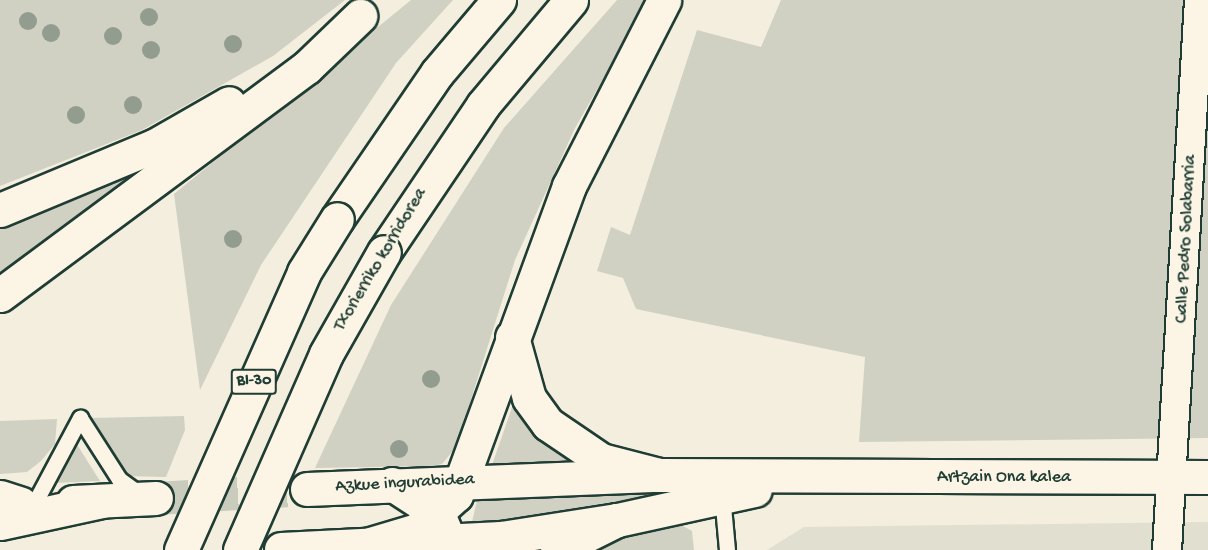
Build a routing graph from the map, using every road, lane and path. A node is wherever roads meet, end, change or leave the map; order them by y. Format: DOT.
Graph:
graph roads {
  1 [pos="499,0"];
  2 [pos="571,0"];
  3 [pos="664,0"];
  4 [pos="1199,0"];
  5 [pos="370,8"];
  6 [pos="0,210"];
  7 [pos="0,295"];
  8 [pos="512,337"];
  9 [pos="659,475"];
  10 [pos="1174,477"];
  11 [pos="1208,477"];
  12 [pos="503,479"];
  13 [pos="463,481"];
  14 [pos="392,484"];
  15 [pos="721,487"];
  16 [pos="307,489"];
  17 [pos="151,498"];
  18 [pos="11,507"];
  19 [pos="617,520"];
  20 [pos="444,535"];
  21 [pos="281,549"];
  22 [pos="181,550"];
  23 [pos="240,550"];
  24 [pos="557,550"];
  25 [pos="727,550"];
  26 [pos="1167,550"];
  1 -- 22 [label="main road, BI-30, bridge"];
  2 -- 23 [label="main road, Txorierriko korridorea / BI-30, bridge"];
  3 -- 8 [label="main road"];
  4 -- 10 [label="street, Calle Pedro Solabarria"];
  5 -- 6 [label="main road"];
  5 -- 7 [label="main road"];
  8 -- 9 [label="main road"];
  8 -- 13 [label="main road"];
  9 -- 12 [label="main road, Artzain Ona kalea"];
  9 -- 15 [label="main road, Artzain Ona kalea"];
  10 -- 11 [label="main road, Artzain Ona kalea"];
  10 -- 15 [label="main road, Artzain Ona kalea"];
  10 -- 26 [label="street, Calle Pedro Solabarria"];
  12 -- 13 [label="main road, Azkue ingurabidea"];
  13 -- 14 [label="main road, Azkue ingurabidea"];
  13 -- 20 [label="main road"];
  14 -- 16 [label="main road, Azkue ingurabidea"];
  14 -- 20 [label="main road"];
  15 -- 19 [label="main road, Artzain Ona kalea"];
  15 -- 25 [label="lane"];
  17 -- 18 [label="main road"];
  17 -- 18 [label="lane"];
  19 -- 20 [label="main road"];
  19 -- 24 [label="main road"];
  20 -- 21 [label="main road"];
}
